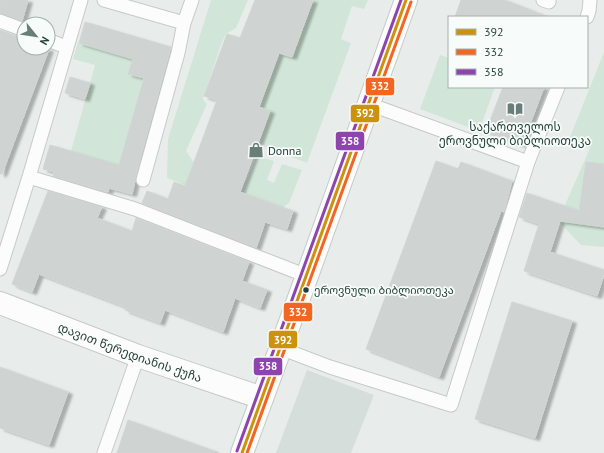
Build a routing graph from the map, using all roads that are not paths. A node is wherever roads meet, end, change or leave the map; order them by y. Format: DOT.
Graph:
graph roads {
  1 [pos="81,0"];
  2 [pos="104,0"];
  3 [pos="192,0"];
  4 [pos="406,0"];
  5 [pos="543,0"];
  6 [pos="550,0"];
  7 [pos="590,0"];
  8 [pos="587,16"];
  9 [pos="0,21"];
  10 [pos="184,23"];
  11 [pos="16,27"];
  12 [pos="56,43"];
  13 [pos="66,47"];
  14 [pos="558,88"];
  15 [pos="369,104"];
  16 [pos="528,162"];
  17 [pos="29,177"];
  18 [pos="143,180"];
  19 [pos="0,269"];
  20 [pos="308,276"];
  21 [pos="0,303"];
  22 [pos="280,348"];
  23 [pos="138,356"];
  24 [pos="262,398"];
  25 [pos="104,453"];
  26 [pos="242,453"];
  1 -- 13 [label="lane"];
  2 -- 10 [label="lane"];
  3 -- 10 [label="lane"];
  4 -- 15 [label="main road"];
  5 -- 6 [label="lane"];
  7 -- 8 [label="lane"];
  9 -- 11 [label="lane"];
  10 -- 18 [label="lane"];
  12 -- 13 [label="lane"];
  13 -- 17 [label="lane"];
  14 -- 16 [label="lane"];
  15 -- 16 [label="lane"];
  15 -- 20 [label="main road"];
  16 -- 22 [label="lane"];
  17 -- 19 [label="lane"];
  17 -- 20 [label="lane"];
  20 -- 22 [label="main road"];
  21 -- 23 [label="main road, დავით წერედიანის ქუჩა"];
  22 -- 24 [label="main road"];
  23 -- 24 [label="main road, დავით წერედიანის ქუჩა"];
  23 -- 25 [label="lane"];
  24 -- 26 [label="main road"];
}
